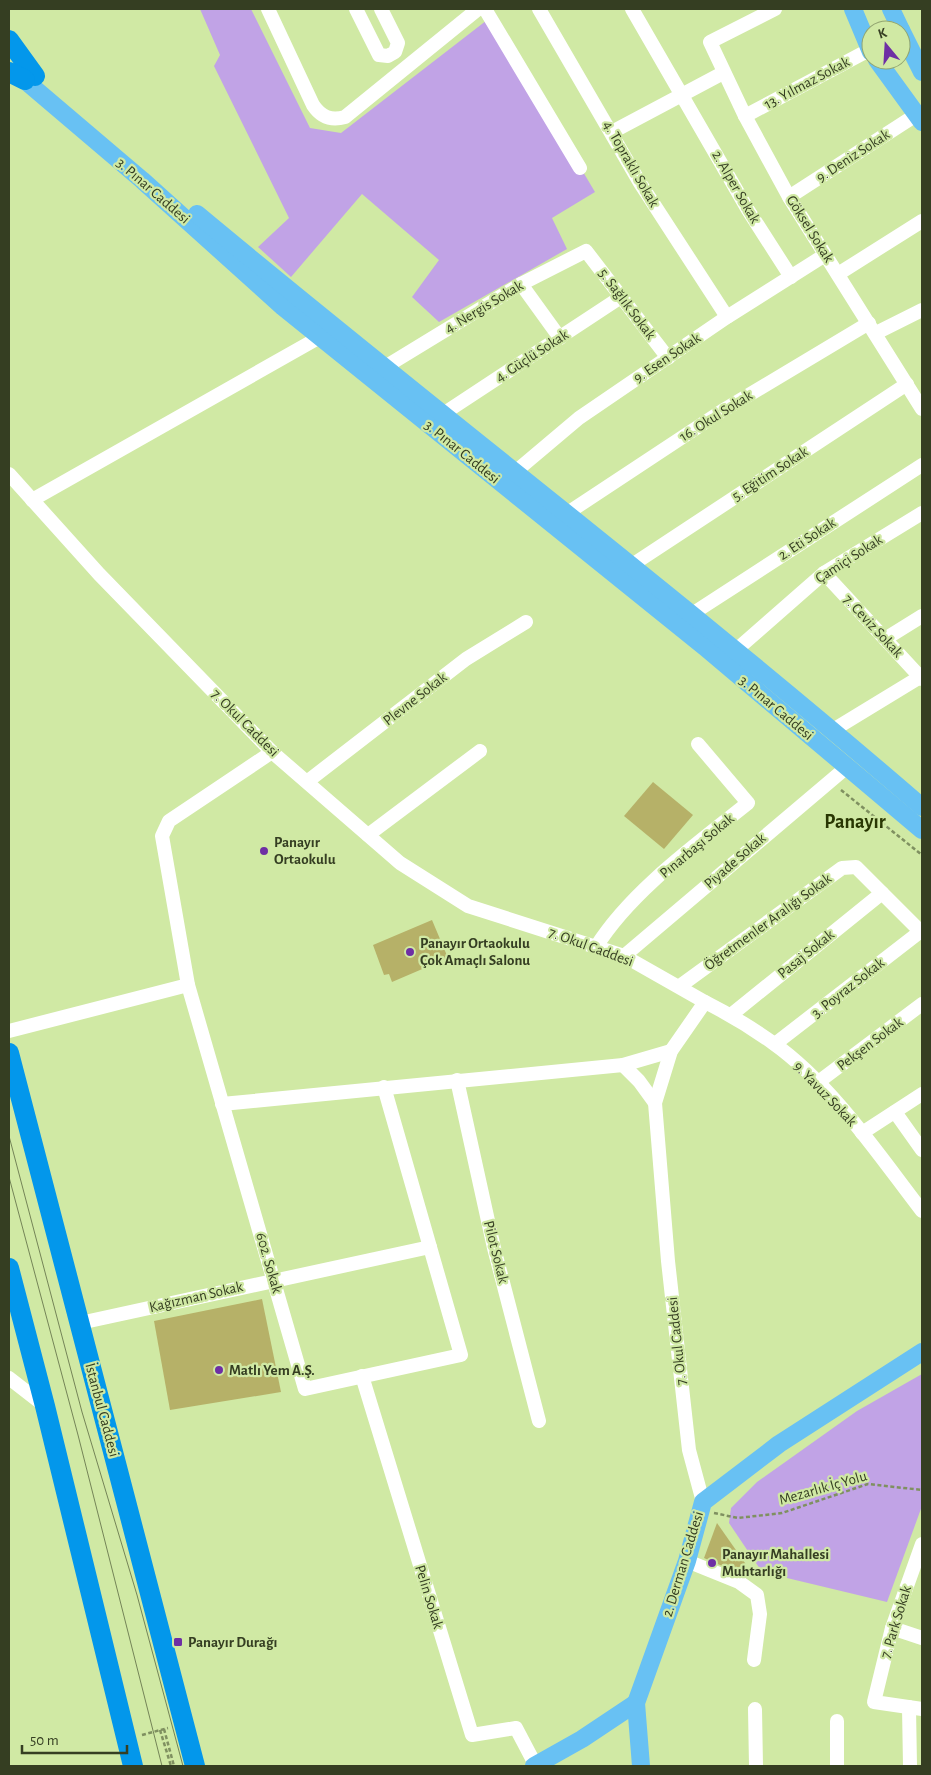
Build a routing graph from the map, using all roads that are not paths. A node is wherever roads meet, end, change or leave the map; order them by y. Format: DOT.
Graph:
graph roads {
  1 [pos="268,9"];
  2 [pos="356,9"];
  3 [pos="381,9"];
  4 [pos="478,9"];
  5 [pos="485,9"];
  6 [pos="539,9"];
  7 [pos="632,9"];
  8 [pos="775,9"];
  9 [pos="853,9"];
  10 [pos="861,28"];
  11 [pos="9,40"];
  12 [pos="911,50"];
  13 [pos="9,54"];
  14 [pos="861,59"];
  15 [pos="9,67"];
  16 [pos="884,70"];
  17 [pos="922,72"];
  18 [pos="723,73"];
  19 [pos="23,76"];
  20 [pos="683,96"];
  21 [pos="745,116"];
  22 [pos="919,119"];
  23 [pos="612,132"];
  24 [pos="580,168"];
  25 [pos="789,197"];
  26 [pos="922,220"];
  27 [pos="586,251"];
  28 [pos="825,255"];
  29 [pos="838,274"];
  30 [pos="791,277"];
  31 [pos="521,284"];
  32 [pos="621,298"];
  33 [pos="922,310"];
  34 [pos="727,317"];
  35 [pos="872,328"];
  36 [pos="338,329"];
  37 [pos="319,336"];
  38 [pos="560,338"];
  39 [pos="668,358"];
  40 [pos="385,366"];
  41 [pos="915,391"];
  42 [pos="922,409"];
  43 [pos="443,414"];
  44 [pos="922,465"];
  45 [pos="515,472"];
  46 [pos="9,474"];
  47 [pos="32,500"];
  48 [pos="566,514"];
  49 [pos="921,516"];
  50 [pos="632,565"];
  51 [pos="824,573"];
  52 [pos="692,614"];
  53 [pos="922,616"];
  54 [pos="526,622"];
  55 [pos="885,639"];
  56 [pos="735,651"];
  57 [pos="921,678"];
  58 [pos="833,730"];
  59 [pos="698,744"];
  60 [pos="480,751"];
  61 [pos="272,752"];
  62 [pos="847,767"];
  63 [pos="308,781"];
  64 [pos="922,807"];
  65 [pos="922,830"];
  66 [pos="368,835"];
  67 [pos="882,893"];
  68 [pos="921,932"];
  69 [pos="596,947"];
  70 [pos="624,956"];
  71 [pos="188,985"];
  72 [pos="680,986"];
  73 [pos="705,1002"];
  74 [pos="922,1004"];
  75 [pos="731,1015"];
  76 [pos="9,1031"];
  77 [pos="775,1044"];
  78 [pos="671,1051"];
  79 [pos="9,1053"];
  80 [pos="623,1065"];
  81 [pos="457,1080"];
  82 [pos="817,1083"];
  83 [pos="384,1087"];
  84 [pos="922,1094"];
  85 [pos="222,1104"];
  86 [pos="655,1104"];
  87 [pos="895,1112"];
  88 [pos="862,1133"];
  89 [pos="922,1150"];
  90 [pos="922,1211"];
  91 [pos="430,1247"];
  92 [pos="9,1268"];
  93 [pos="274,1280"];
  94 [pos="80,1324"];
  95 [pos="922,1352"];
  96 [pos="362,1376"];
  97 [pos="9,1378"];
  98 [pos="45,1406"];
  99 [pos="539,1422"];
  100 [pos="702,1506"];
  101 [pos="922,1544"];
  102 [pos="687,1561"];
  103 [pos="919,1562"];
  104 [pos="892,1628"];
  105 [pos="922,1638"];
  106 [pos="754,1660"];
  107 [pos="636,1703"];
  108 [pos="916,1708"];
  109 [pos="755,1709"];
  110 [pos="837,1721"];
  111 [pos="133,1766"];
  112 [pos="195,1766"];
  113 [pos="535,1766"];
  114 [pos="641,1766"];
  115 [pos="756,1766"];
  116 [pos="837,1766"];
  117 [pos="910,1766"];
  1 -- 4 [label="street"];
  2 -- 3 [label="street"];
  5 -- 24 [label="street"];
  6 -- 23 [label="street, 4. Topraklı Sokak"];
  7 -- 20 [label="street, 2. Alper Sokak"];
  8 -- 18 [label="street, Göksel Sokak"];
  9 -- 10 [label="main road"];
  11 -- 19 [label="highway"];
  12 -- 17 [label="main road"];
  13 -- 19 [label="main road, 3. Pınar Caddesi"];
  14 -- 21 [label="street, 13. Yılmaz Sokak"];
  15 -- 19 [label="main road, 3. Pınar Caddesi"];
  16 -- 22 [label="main road"];
  18 -- 20 [label="street"];
  18 -- 21 [label="street, Göksel Sokak"];
  19 -- 36 [label="main road, 3. Pınar Caddesi"];
  19 -- 37 [label="main road, 3. Pınar Caddesi"];
  20 -- 23 [label="street"];
  20 -- 30 [label="street, 2. Alper Sokak"];
  21 -- 25 [label="street, Göksel Sokak"];
  22 -- 25 [label="street, 9. Deniz Sokak"];
  23 -- 34 [label="street, 4. Topraklı Sokak"];
  25 -- 28 [label="street, Göksel Sokak"];
  26 -- 29 [label="street"];
  27 -- 31 [label="street, 4. Nergis Sokak"];
  27 -- 32 [label="street, 5. Sağlık Sokak"];
  28 -- 29 [label="street, Göksel Sokak"];
  28 -- 30 [label="street, 9. Esen Sokak"];
  29 -- 35 [label="street, Göksel Sokak"];
  30 -- 34 [label="street, 9. Esen Sokak"];
  31 -- 38 [label="street"];
  31 -- 40 [label="street, 4. Nergis Sokak"];
  32 -- 38 [label="street, 4. Güçlü Sokak"];
  32 -- 39 [label="street, 5. Sağlık Sokak"];
  33 -- 35 [label="street, 16. Okul Sokak"];
  34 -- 39 [label="street, 9. Esen Sokak"];
  35 -- 41 [label="street, Göksel Sokak"];
  35 -- 48 [label="street, 16. Okul Sokak"];
  36 -- 37 [label="street"];
  36 -- 40 [label="main road, 3. Pınar Caddesi"];
  37 -- 47 [label="street"];
  37 -- 62 [label="main road, 3. Pınar Caddesi"];
  38 -- 43 [label="street, 4. Güçlü Sokak"];
  39 -- 45 [label="street, 9. Esen Sokak"];
  40 -- 43 [label="main road, 3. Pınar Caddesi"];
  41 -- 42 [label="street, Göksel Sokak"];
  41 -- 50 [label="street, 5. Eğitim Sokak"];
  43 -- 45 [label="main road, 3. Pınar Caddesi"];
  44 -- 52 [label="street, 2. Eti Sokak"];
  45 -- 48 [label="main road, 3. Pınar Caddesi"];
  46 -- 47 [label="street, 7. Okul Caddesi"];
  47 -- 61 [label="street, 7. Okul Caddesi"];
  48 -- 50 [label="main road, 3. Pınar Caddesi"];
  49 -- 51 [label="street, Çamiçi Sokak"];
  50 -- 52 [label="main road, 3. Pınar Caddesi"];
  51 -- 55 [label="street, 7. Ceviz Sokak"];
  51 -- 56 [label="street, Çamiçi Sokak"];
  52 -- 56 [label="main road, 3. Pınar Caddesi"];
  53 -- 55 [label="street"];
  54 -- 63 [label="street, Plevne Sokak"];
  55 -- 57 [label="street, 7. Ceviz Sokak"];
  56 -- 58 [label="main road, 3. Pınar Caddesi"];
  57 -- 58 [label="street"];
  58 -- 64 [label="main road, 3. Pınar Caddesi"];
  59 -- 69 [label="street, Pınarbaşı Sokak"];
  60 -- 66 [label="street"];
  61 -- 63 [label="street, 7. Okul Caddesi"];
  61 -- 71 [label="street, 602. Sokak"];
  62 -- 65 [label="main road, 3. Pınar Caddesi"];
  62 -- 70 [label="street, Piyade Sokak"];
  63 -- 66 [label="street, 7. Okul Caddesi"];
  66 -- 69 [label="street, 7. Okul Caddesi"];
  67 -- 68 [label="street, Öğretmenler Aralığı Sokak"];
  67 -- 72 [label="street, Öğretmenler Aralığı Sokak"];
  67 -- 75 [label="street, Pasaj Sokak"];
  68 -- 77 [label="street, 3. Poyraz Sokak"];
  69 -- 70 [label="street, 7. Okul Caddesi"];
  70 -- 72 [label="street, 7. Okul Caddesi"];
  71 -- 76 [label="street"];
  71 -- 85 [label="street, 602. Sokak"];
  72 -- 73 [label="street, 7. Okul Caddesi"];
  73 -- 75 [label="street, 9. Yavuz Sokak"];
  73 -- 78 [label="street, 7. Okul Caddesi"];
  74 -- 82 [label="street, Pekşen Sokak"];
  75 -- 77 [label="street, 9. Yavuz Sokak"];
  77 -- 82 [label="street, 9. Yavuz Sokak"];
  78 -- 80 [label="street"];
  78 -- 86 [label="street, 7. Okul Caddesi"];
  79 -- 94 [label="highway, İstanbul Caddesi"];
  80 -- 81 [label="street"];
  80 -- 86 [label="street"];
  81 -- 83 [label="street"];
  81 -- 99 [label="street, Pilot Sokak"];
  82 -- 88 [label="street, 9. Yavuz Sokak"];
  83 -- 85 [label="street"];
  83 -- 91 [label="street"];
  84 -- 87 [label="street"];
  85 -- 93 [label="street, 602. Sokak"];
  86 -- 100 [label="street, 7. Okul Caddesi"];
  87 -- 88 [label="street"];
  87 -- 89 [label="street"];
  88 -- 90 [label="street, 9. Yavuz Sokak"];
  91 -- 93 [label="street, Kağızman Sokak"];
  91 -- 96 [label="street, 602. Sokak"];
  92 -- 98 [label="highway"];
  93 -- 94 [label="street, Kağızman Sokak"];
  93 -- 96 [label="street, 602. Sokak"];
  94 -- 112 [label="highway, İstanbul Caddesi"];
  95 -- 100 [label="main road, 2. Derman Caddesi"];
  96 -- 113 [label="street, Pelin Sokak"];
  97 -- 98 [label="street"];
  98 -- 111 [label="highway"];
  100 -- 102 [label="main road, 2. Derman Caddesi"];
  101 -- 103 [label="street, 7. Park Sokak"];
  102 -- 106 [label="street"];
  102 -- 107 [label="main road, 2. Derman Caddesi"];
  103 -- 104 [label="street, 7. Park Sokak"];
  104 -- 105 [label="street"];
  104 -- 108 [label="street, 7. Park Sokak"];
  107 -- 113 [label="main road"];
  107 -- 114 [label="main road, 2. Derman Caddesi"];
  108 -- 117 [label="street"];
  109 -- 115 [label="street"];
  110 -- 116 [label="street"];
}
